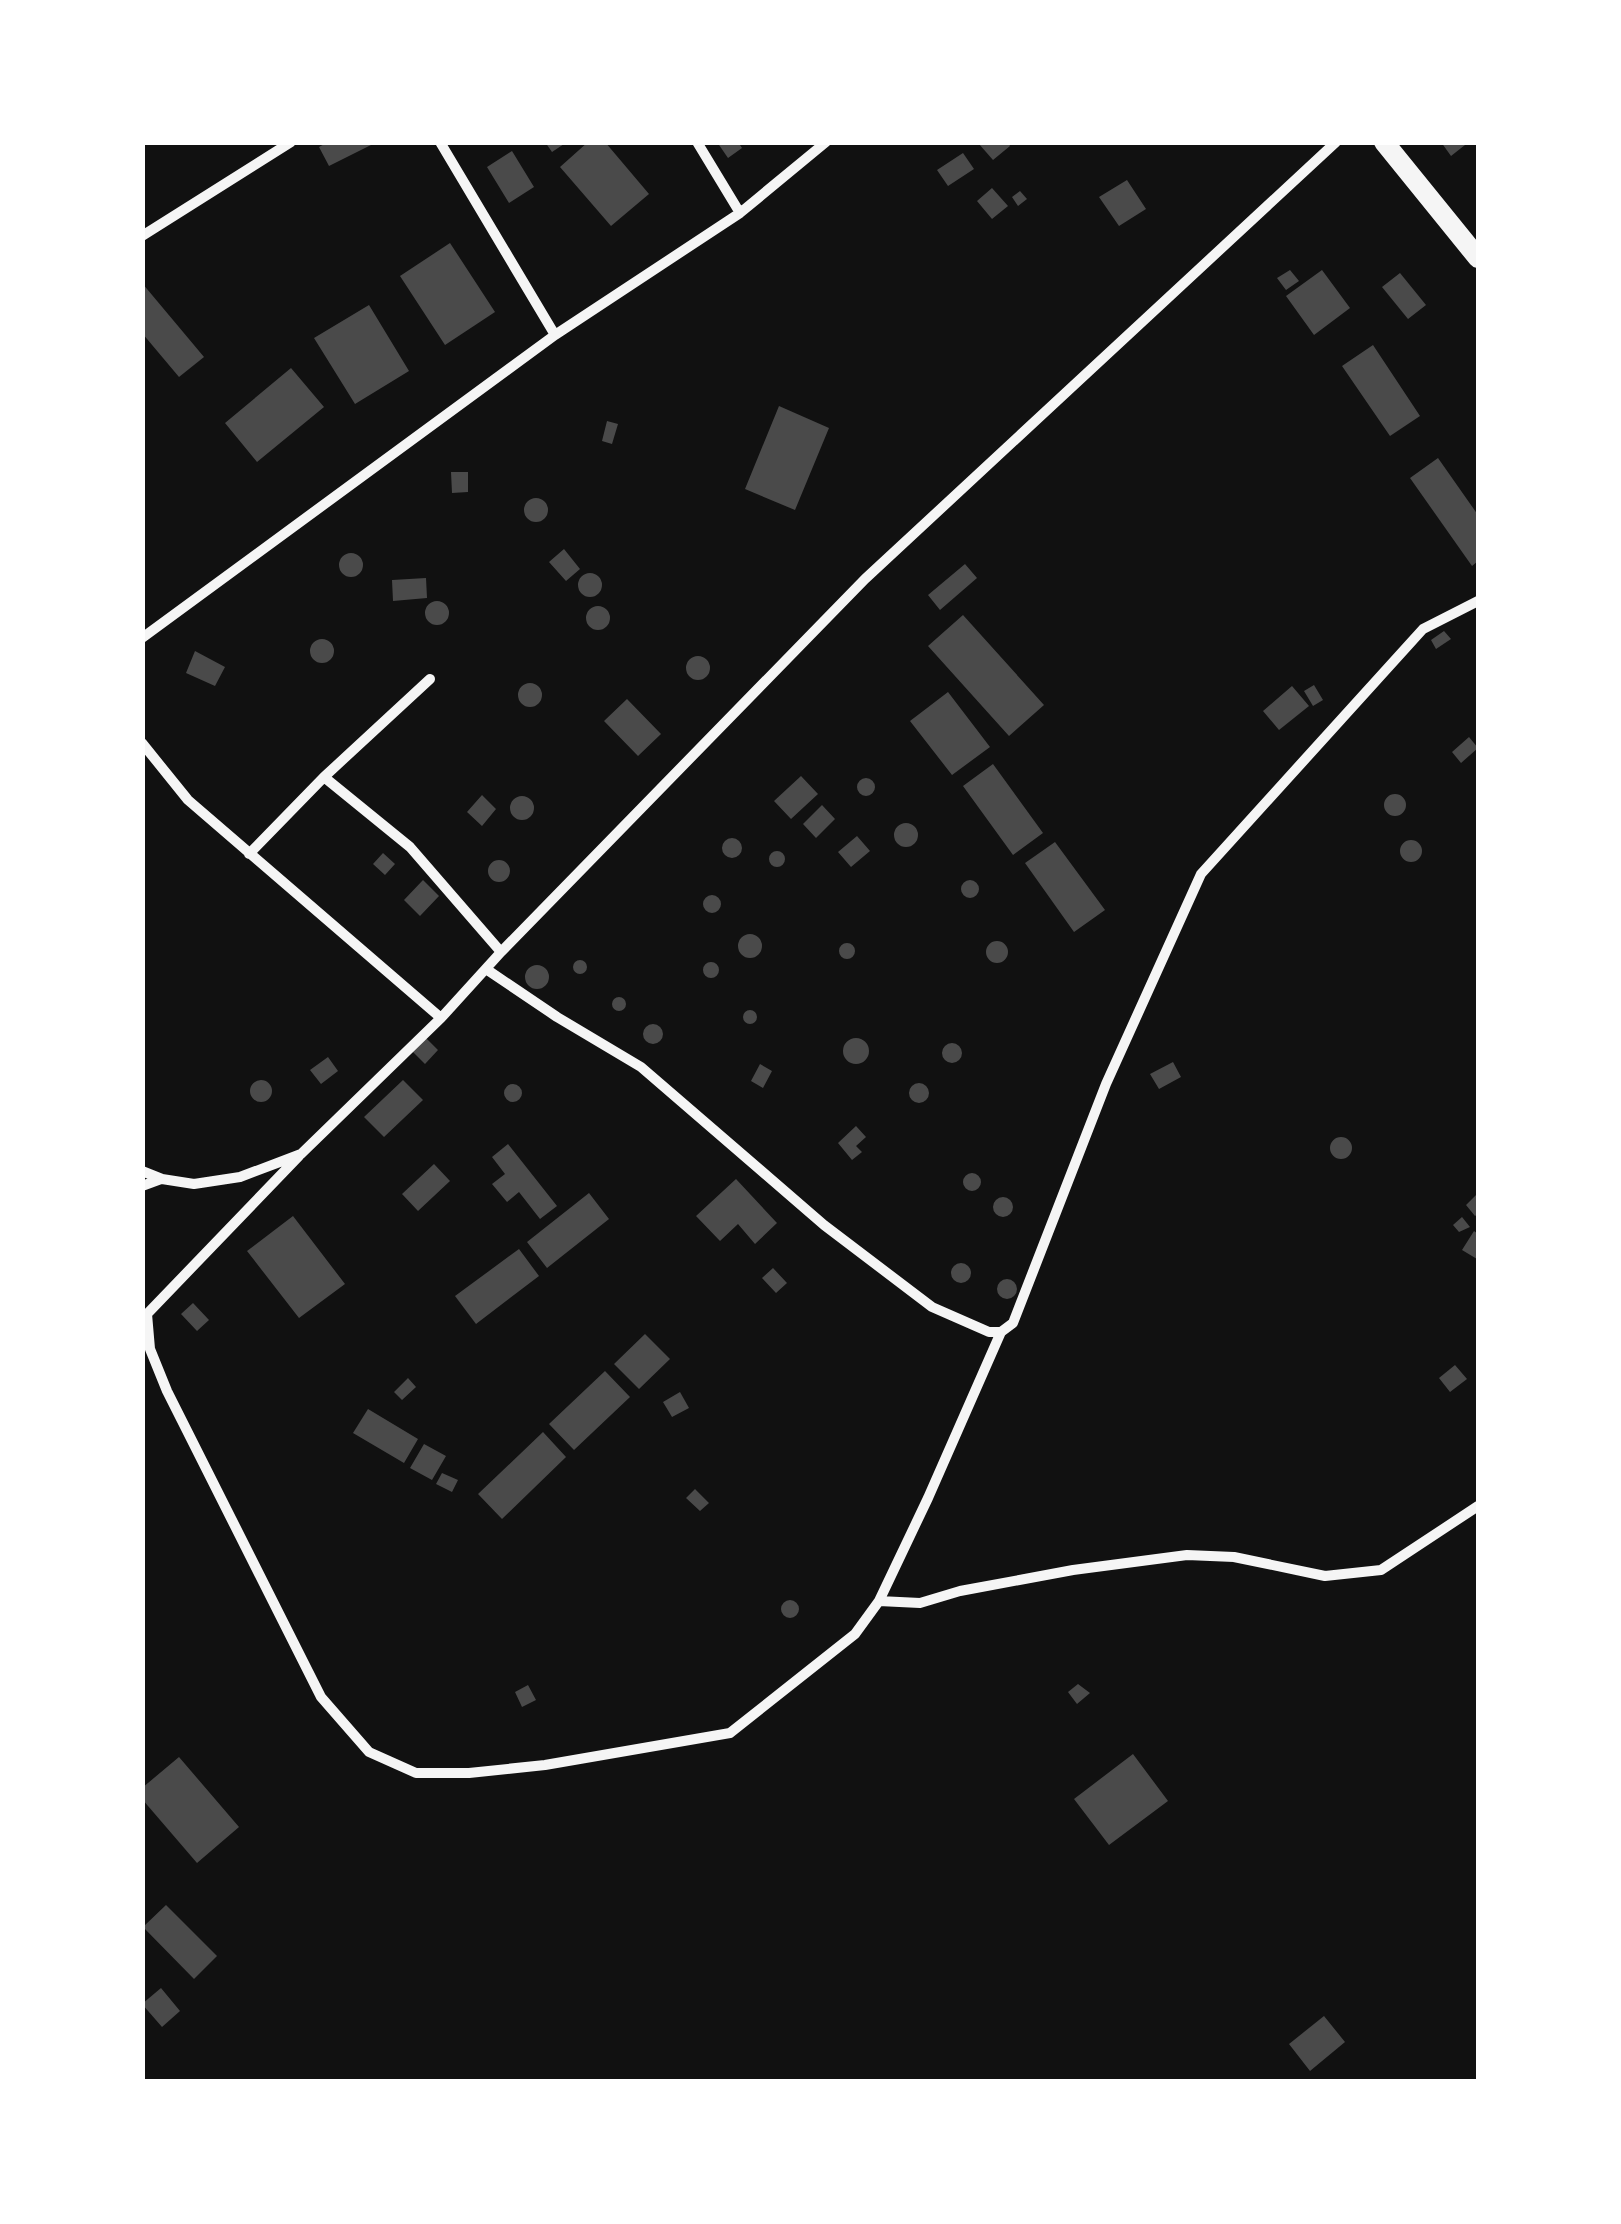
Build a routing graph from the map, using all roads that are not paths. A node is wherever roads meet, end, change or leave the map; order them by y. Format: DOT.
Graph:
graph roads {
  1 [pos="291,142"];
  2 [pos="440,142"];
  3 [pos="697,142"];
  4 [pos="826,142"];
  5 [pos="1336,142"];
  6 [pos="1384,142"];
  7 [pos="740,212"];
  8 [pos="142,236"];
  9 [pos="1478,258"];
  10 [pos="554,334"];
  11 [pos="1478,602"];
  12 [pos="142,638"];
  13 [pos="430,679"];
  14 [pos="142,743"];
  15 [pos="324,776"];
  16 [pos="249,854"];
  17 [pos="501,952"];
  18 [pos="486,969"];
  19 [pos="441,1018"];
  20 [pos="301,1154"];
  21 [pos="142,1172"];
  22 [pos="162,1179"];
  23 [pos="142,1186"];
  24 [pos="1000,1332"];
  25 [pos="1478,1506"];
  26 [pos="879,1601"];
  1 -- 8 [label="street"];
  2 -- 10 [label="street"];
  3 -- 7 [label="street"];
  4 -- 7 [label="street"];
  5 -- 17 [label="street"];
  6 -- 9 [label="main road"];
  7 -- 10 [label="street"];
  10 -- 12 [label="street"];
  11 -- 24 [label="street"];
  13 -- 15 [label="street"];
  14 -- 16 [label="street"];
  15 -- 16 [label="street"];
  15 -- 17 [label="street"];
  16 -- 19 [label="street"];
  17 -- 18 [label="street"];
  18 -- 19 [label="street"];
  18 -- 24 [label="street"];
  19 -- 20 [label="street"];
  20 -- 22 [label="street"];
  20 -- 26 [label="street"];
  21 -- 22 [label="street"];
  22 -- 23 [label="street"];
  24 -- 26 [label="street"];
  25 -- 26 [label="street"];
}
